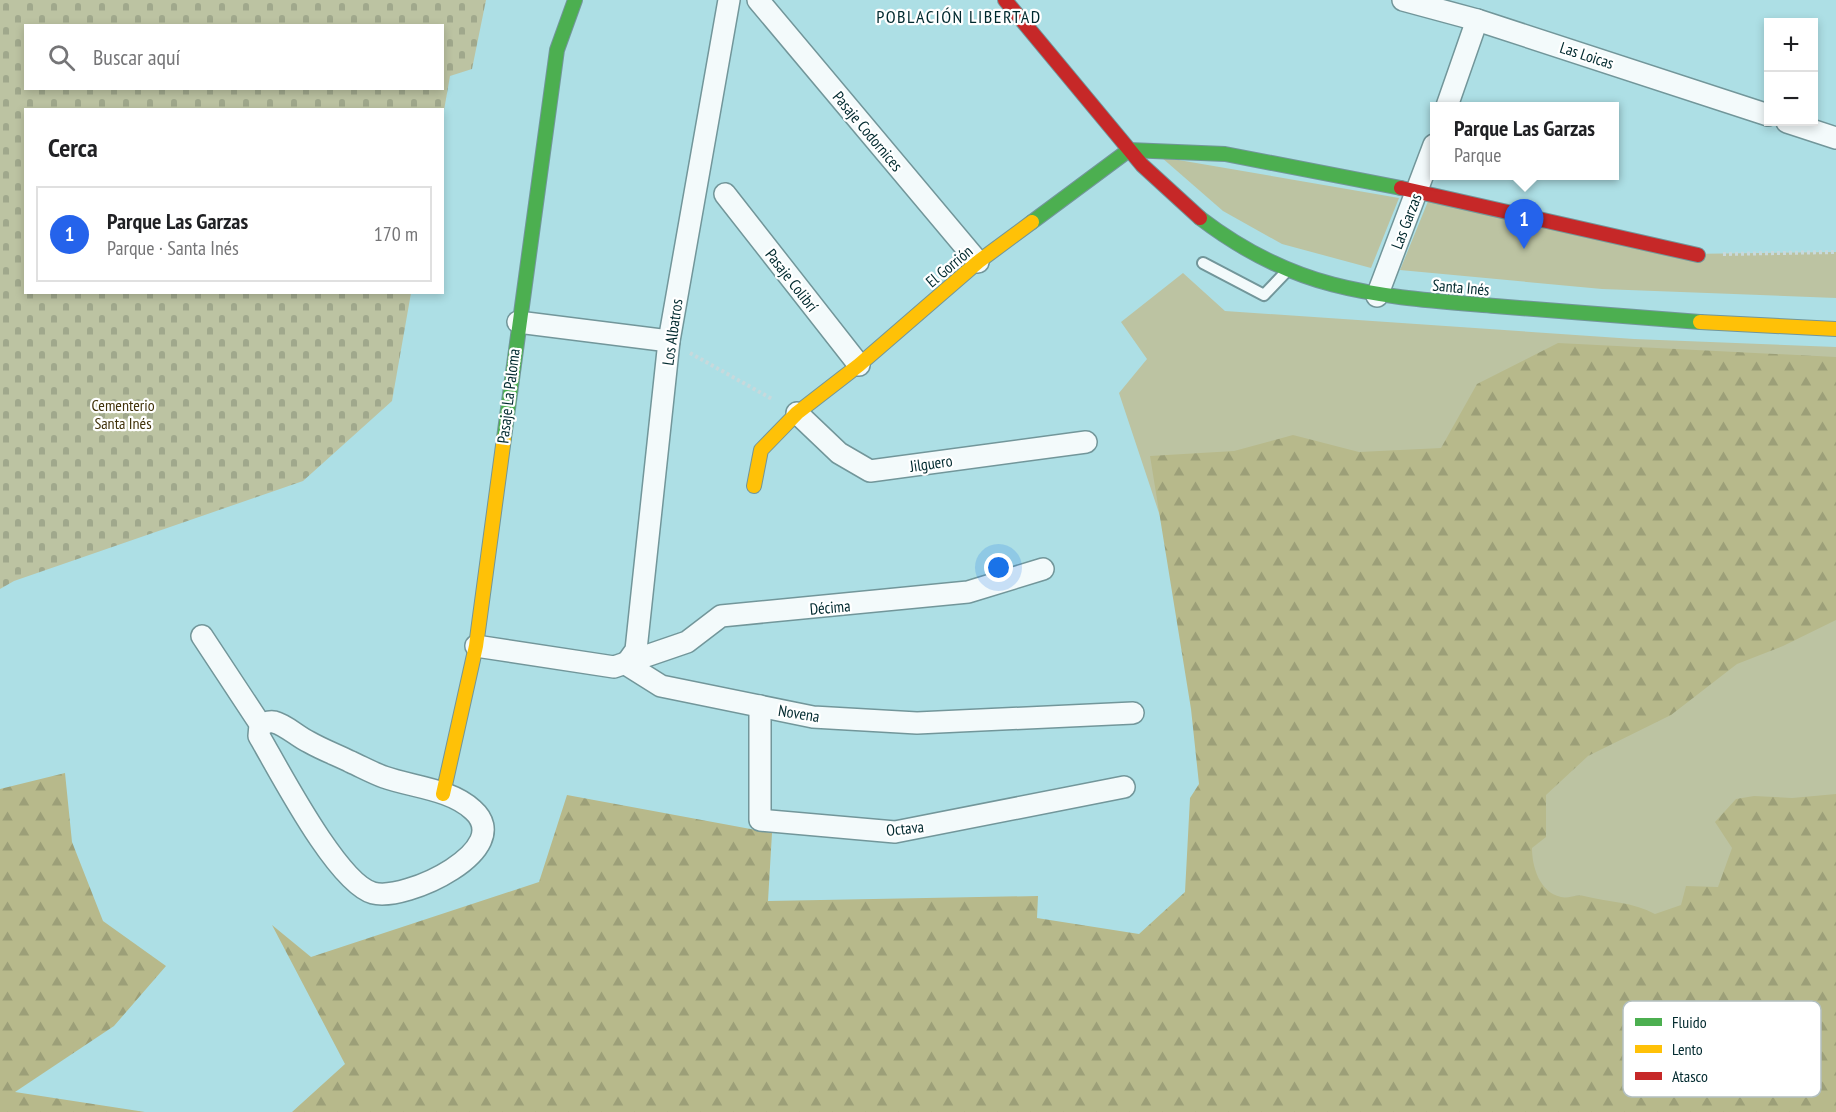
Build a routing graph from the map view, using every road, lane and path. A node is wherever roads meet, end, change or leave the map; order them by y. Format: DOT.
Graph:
graph roads {
  1 [pos="575,0"];
  2 [pos="729,0"];
  3 [pos="758,0"];
  4 [pos="1005,0"];
  5 [pos="1403,0"];
  6 [pos="1477,20"];
  7 [pos="1448,102"];
  8 [pos="1764,114"];
  9 [pos="1799,126"];
  10 [pos="1836,138"];
  11 [pos="1128,150"];
  12 [pos="1430,156"];
  13 [pos="1418,191"];
  14 [pos="725,194"];
  15 [pos="1836,252"];
  16 [pos="1698,255"];
  17 [pos="978,262"];
  18 [pos="1203,263"];
  19 [pos="1287,271"];
  20 [pos="1377,296"];
  21 [pos="518,322"];
  22 [pos="1836,329"];
  23 [pos="669,341"];
  24 [pos="859,365"];
  25 [pos="797,413"];
  26 [pos="1086,442"];
  27 [pos="754,486"];
  28 [pos="1043,568"];
  29 [pos="202,636"];
  30 [pos="476,646"];
  31 [pos="626,664"];
  32 [pos="760,706"];
  33 [pos="1133,713"];
  34 [pos="260,724"];
  35 [pos="1124,787"];
  36 [pos="443,794"];
  1 -- 21 [label="street, Pasaje La Paloma"];
  2 -- 23 [label="street, Los Albatros"];
  3 -- 17 [label="street, Pasaje Codornices"];
  4 -- 11 [label="street, Santa Inés"];
  5 -- 6 [label="street, Las Loicas"];
  6 -- 7 [label="street"];
  6 -- 8 [label="street, Las Loicas"];
  9 -- 10 [label="street"];
  11 -- 13 [label="street"];
  11 -- 17 [label="street, El Gorrión"];
  11 -- 19 [label="street, Santa Inés"];
  12 -- 13 [label="street, Las Garzas"];
  13 -- 16 [label="street"];
  13 -- 20 [label="street, Las Garzas"];
  14 -- 24 [label="street, Pasaje Colibrí"];
  15 -- 16 [label="path"];
  17 -- 24 [label="street, El Gorrión"];
  18 -- 19 [label="lane"];
  19 -- 20 [label="street, Santa Inés"];
  20 -- 22 [label="street, Santa Inés"];
  21 -- 23 [label="street"];
  21 -- 30 [label="street, Pasaje La Paloma"];
  23 -- 25 [label="path"];
  23 -- 31 [label="street, Los Albatros"];
  24 -- 25 [label="street, El Gorrión"];
  25 -- 26 [label="street, Jilguero"];
  25 -- 27 [label="street, El Gorrión"];
  28 -- 31 [label="street, Décima"];
  29 -- 34 [label="street"];
  30 -- 31 [label="street"];
  30 -- 36 [label="street, Pasaje La Paloma"];
  31 -- 32 [label="street, Novena"];
  32 -- 33 [label="street, Novena"];
  32 -- 35 [label="street, Octava"];
  34 -- 36 [label="street"];
  34 -- 36 [label="street"];
}
